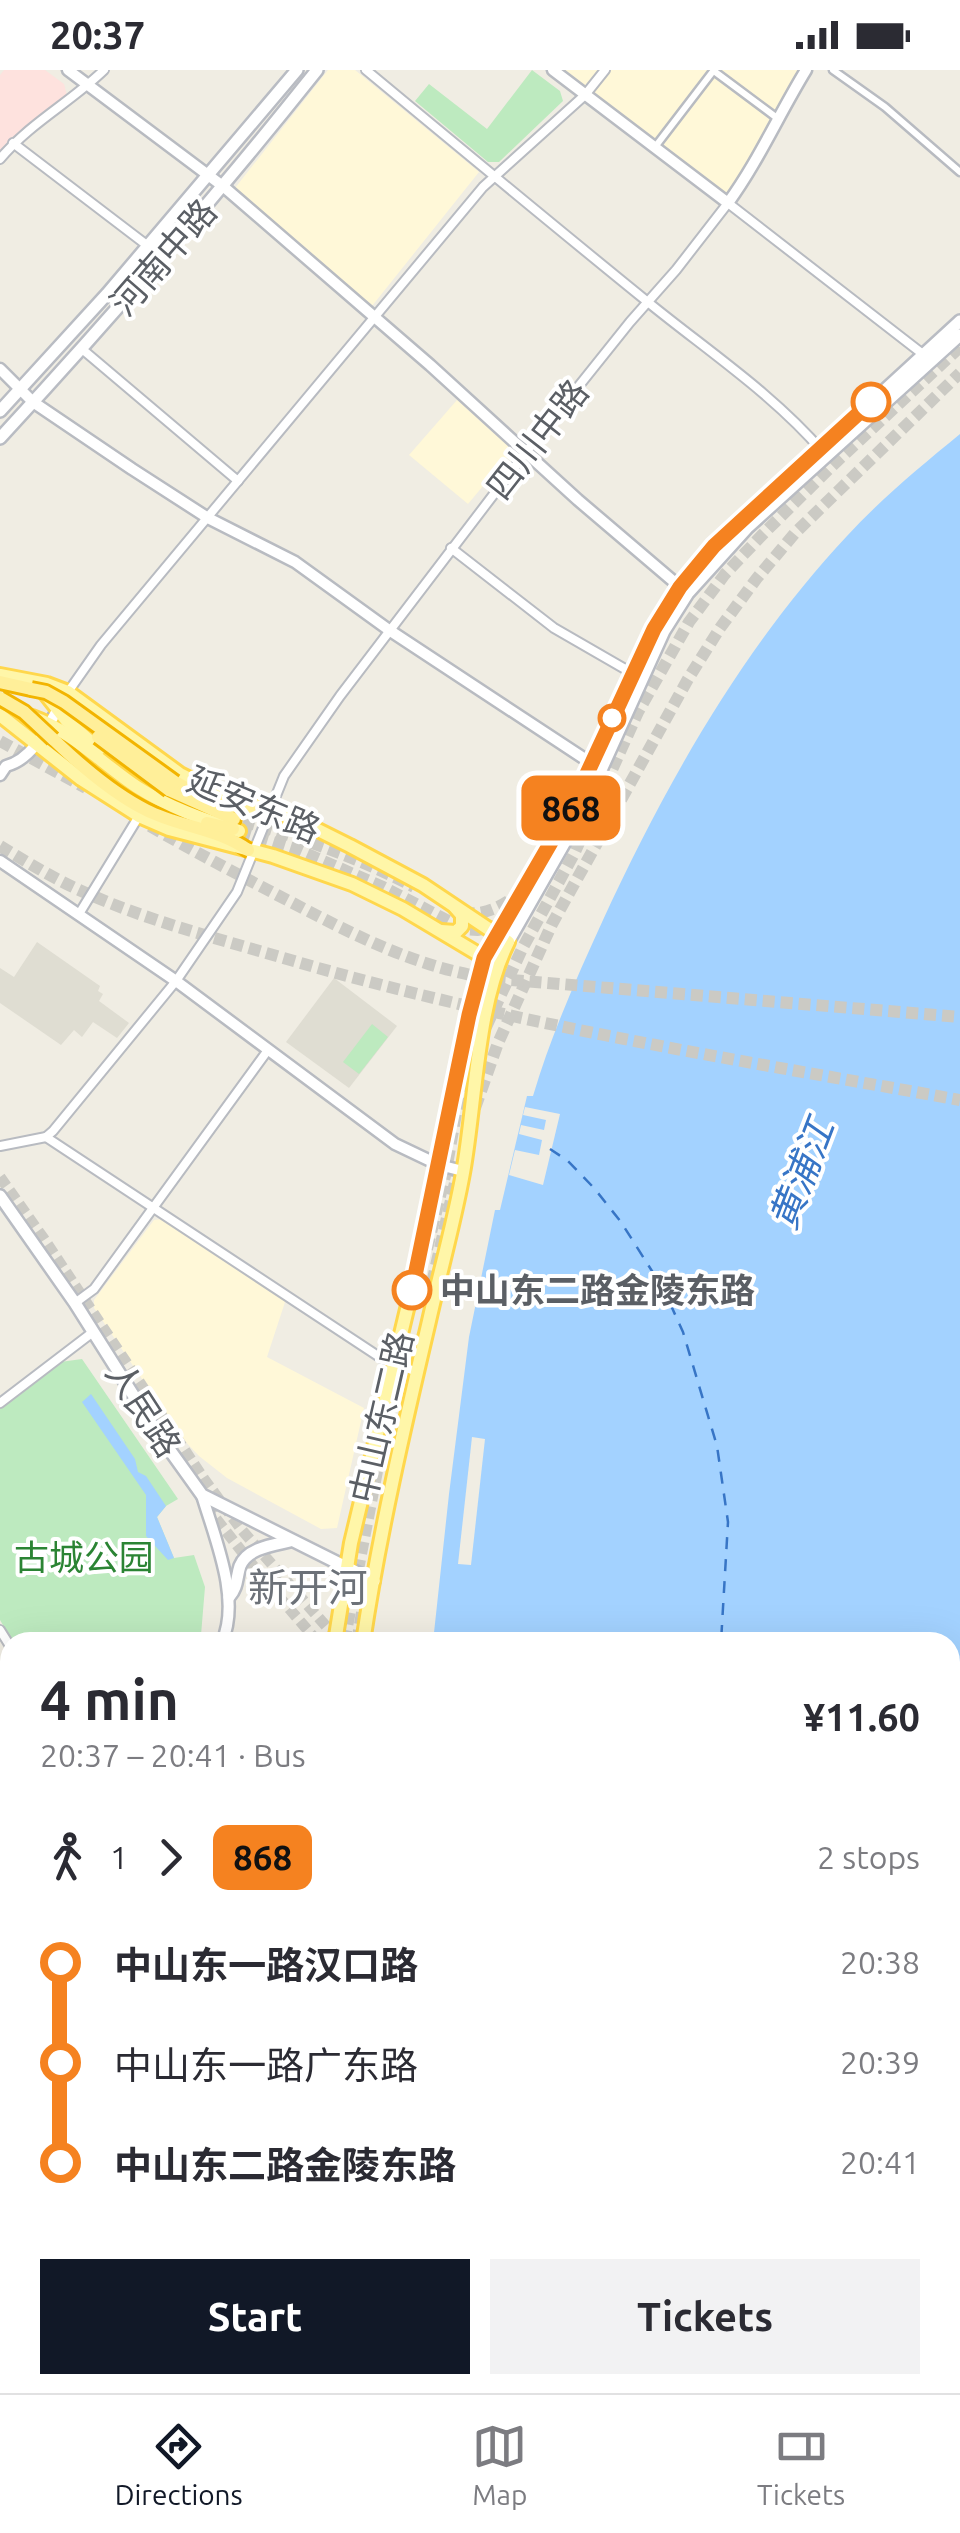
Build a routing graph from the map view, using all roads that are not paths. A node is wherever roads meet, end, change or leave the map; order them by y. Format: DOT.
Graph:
graph roads {
  1 [pos="68,70"];
  2 [pos="104,70"];
  3 [pos="297,70"];
  4 [pos="317,70"];
  5 [pos="366,70"];
  6 [pos="553,70"];
  7 [pos="605,70"];
  8 [pos="713,70"];
  9 [pos="806,70"];
  10 [pos="833,70"];
  11 [pos="88,85"];
  12 [pos="585,95"];
  13 [pos="777,118"];
  14 [pos="14,143"];
  15 [pos="655,147"];
  16 [pos="0,159"];
  17 [pos="960,172"];
  18 [pos="210,176"];
  19 [pos="495,176"];
  20 [pos="224,186"];
  21 [pos="728,203"];
  22 [pos="148,246"];
  23 [pos="648,303"];
  24 [pos="375,317"];
  25 [pos="960,320"];
  26 [pos="960,335"];
  27 [pos="82,349"];
  28 [pos="927,358"];
  29 [pos="0,369"];
  30 [pos="20,390"];
  31 [pos="33,402"];
  32 [pos="0,410"];
  33 [pos="0,438"];
  34 [pos="526,452"];
  35 [pos="824,453"];
  36 [pos="238,481"];
  37 [pos="208,518"];
  38 [pos="451,548"];
  39 [pos="684,590"];
  40 [pos="389,630"];
  41 [pos="632,673"];
  42 [pos="0,678"];
  43 [pos="29,684"];
  44 [pos="68,692"];
  45 [pos="0,698"];
  46 [pos="58,708"];
  47 [pos="0,713"];
  48 [pos="49,724"];
  49 [pos="37,742"];
  50 [pos="597,767"];
  51 [pos="0,775"];
  52 [pos="172,786"];
  53 [pos="267,808"];
  54 [pos="146,811"];
  55 [pos="238,825"];
  56 [pos="252,851"];
  57 [pos="0,862"];
  58 [pos="454,906"];
  59 [pos="79,914"];
  60 [pos="440,930"];
  61 [pos="502,938"];
  62 [pos="490,961"];
  63 [pos="176,981"];
  64 [pos="268,1050"];
  65 [pos="46,1137"];
  66 [pos="0,1146"];
  67 [pos="439,1165"];
  68 [pos="464,1172"];
  69 [pos="0,1196"];
  70 [pos="152,1209"];
  71 [pos="5,1212"];
  72 [pos="75,1303"];
  73 [pos="93,1332"];
  74 [pos="393,1364"];
  75 [pos="417,1372"];
  76 [pos="2,1397"];
  77 [pos="202,1495"];
  78 [pos="290,1540"];
  79 [pos="346,1568"];
  80 [pos="374,1581"];
  81 [pos="228,1597"];
  82 [pos="225,1632"];
  83 [pos="336,1632"];
  84 [pos="365,1632"];
  1 -- 11 [label="street"];
  2 -- 11 [label="street"];
  3 -- 18 [label="main road, 河南中路"];
  4 -- 20 [label="main road, 河南中路"];
  5 -- 19 [label="street"];
  6 -- 12 [label="street"];
  7 -- 12 [label="street"];
  8 -- 13 [label="street"];
  8 -- 15 [label="street"];
  9 -- 13 [label="street, 四川中路"];
  10 -- 17 [label="street"];
  11 -- 14 [label="street"];
  11 -- 18 [label="street"];
  12 -- 15 [label="street"];
  12 -- 19 [label="street"];
  13 -- 21 [label="street, 四川中路"];
  14 -- 16 [label="street"];
  14 -- 22 [label="street"];
  15 -- 21 [label="street"];
  18 -- 20 [label="street"];
  18 -- 22 [label="main road, 河南中路"];
  19 -- 23 [label="street"];
  19 -- 24 [label="street"];
  20 -- 24 [label="street"];
  20 -- 27 [label="main road, 河南中路"];
  21 -- 23 [label="street, 四川中路"];
  21 -- 28 [label="street"];
  22 -- 30 [label="main road, 河南中路"];
  23 -- 34 [label="street, 四川中路"];
  23 -- 35 [label="street"];
  24 -- 34 [label="street"];
  24 -- 36 [label="street"];
  25 -- 28 [label="main road"];
  26 -- 28 [label="main road"];
  27 -- 31 [label="main road, 河南中路"];
  27 -- 36 [label="street"];
  28 -- 35 [label="main road"];
  29 -- 30 [label="street"];
  30 -- 31 [label="street"];
  30 -- 32 [label="main road, 河南中路"];
  31 -- 33 [label="main road, 河南中路"];
  31 -- 37 [label="street"];
  34 -- 38 [label="street, 四川中路"];
  34 -- 39 [label="street"];
  35 -- 39 [label="main road"];
  36 -- 37 [label="street"];
  37 -- 40 [label="street"];
  37 -- 44 [label="street"];
  38 -- 40 [label="street, 四川中路"];
  38 -- 41 [label="street"];
  39 -- 41 [label="main road"];
  39 -- 50 [label="main road"];
  40 -- 50 [label="street"];
  40 -- 53 [label="street, 四川中路"];
  41 -- 50 [label="main road"];
  42 -- 43 [label="highway"];
  43 -- 44 [label="main road, 延安东路"];
  43 -- 46 [label="main road"];
  43 -- 52 [label="highway, bridge"];
  44 -- 46 [label="street"];
  44 -- 53 [label="main road, 延安东路"];
  45 -- 54 [label="highway, bridge"];
  46 -- 48 [label="street"];
  46 -- 55 [label="main road"];
  47 -- 48 [label="main road"];
  47 -- 49 [label="main road, 延安东路"];
  48 -- 49 [label="street"];
  48 -- 55 [label="main road"];
  49 -- 51 [label="street"];
  49 -- 54 [label="main road, 延安东路"];
  50 -- 61 [label="main road"];
  52 -- 53 [label="highway"];
  52 -- 55 [label="highway"];
  53 -- 56 [label="street, 四川中路"];
  53 -- 58 [label="main road, 延安东路"];
  54 -- 55 [label="highway"];
  54 -- 56 [label="highway"];
  54 -- 59 [label="street"];
  56 -- 60 [label="main road, 延安东路"];
  56 -- 63 [label="street, 四川中路"];
  57 -- 59 [label="street"];
  58 -- 60 [label="main road"];
  58 -- 61 [label="main road, 延安东路"];
  59 -- 63 [label="street"];
  60 -- 62 [label="main road, 延安东路"];
  61 -- 62 [label="main road"];
  62 -- 67 [label="main road, 中山东二路"];
  62 -- 68 [label="main road, 中山东二路"];
  63 -- 64 [label="street"];
  63 -- 65 [label="street, 四川中路"];
  64 -- 67 [label="street"];
  64 -- 70 [label="street"];
  65 -- 66 [label="street"];
  65 -- 70 [label="street"];
  67 -- 68 [label="street"];
  67 -- 74 [label="main road, 中山东二路"];
  68 -- 75 [label="main road, 中山东二路"];
  69 -- 71 [label="main road, 人民路"];
  70 -- 72 [label="street"];
  70 -- 74 [label="street"];
  71 -- 72 [label="main road, 人民路"];
  72 -- 73 [label="main road, 人民路"];
  73 -- 76 [label="street"];
  73 -- 77 [label="main road, 人民路"];
  74 -- 75 [label="street"];
  74 -- 79 [label="main road, 中山东二路"];
  75 -- 80 [label="main road, 中山东二路"];
  77 -- 78 [label="main road"];
  77 -- 81 [label="street, 人民路"];
  78 -- 79 [label="main road"];
  78 -- 81 [label="main road"];
  79 -- 80 [label="main road"];
  79 -- 83 [label="main road, 中山东二路"];
  80 -- 84 [label="main road, 中山东二路"];
  81 -- 82 [label="street, 人民路"];
}
